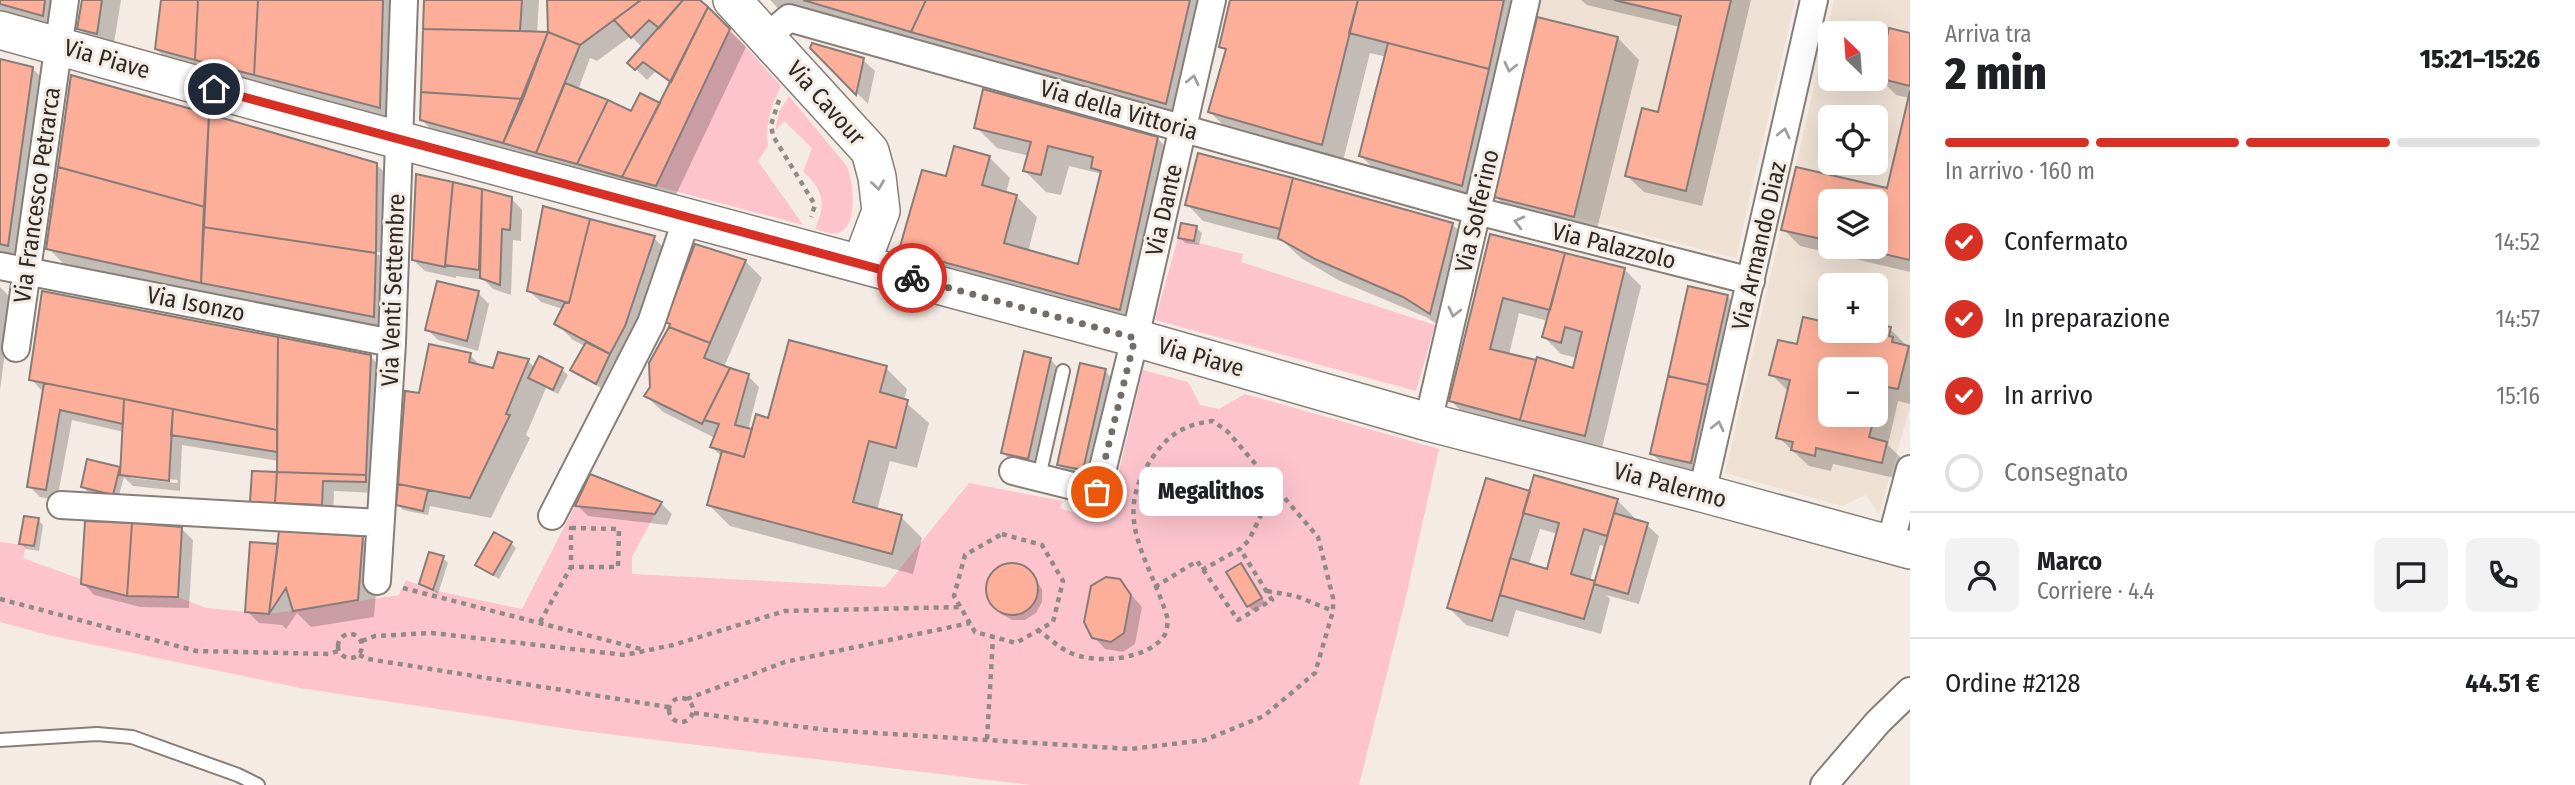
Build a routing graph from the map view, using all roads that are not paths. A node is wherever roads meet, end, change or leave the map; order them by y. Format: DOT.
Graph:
graph roads {
  1 [pos="65,0"];
  2 [pos="404,0"];
  3 [pos="732,0"];
  4 [pos="1212,0"];
  5 [pos="1526,0"];
  6 [pos="1814,0"];
  7 [pos="0,30"];
  8 [pos="767,37"];
  9 [pos="58,46"];
  10 [pos="1182,128"];
  11 [pos="398,140"];
  12 [pos="1477,211"];
  13 [pos="687,218"];
  14 [pos="861,264"];
  15 [pos="0,266"];
  16 [pos="26,271"];
  17 [pos="1751,281"];
  18 [pos="1135,338"];
  19 [pos="392,343"];
  20 [pos="16,348"];
  21 [pos="1063,371"];
  22 [pos="1428,422"];
  23 [pos="1910,469"];
  24 [pos="1013,471"];
  25 [pos="1039,477"];
  26 [pos="1702,493"];
  27 [pos="61,505"];
  28 [pos="552,516"];
  29 [pos="380,523"];
  30 [pos="1900,547"];
  31 [pos="377,581"];
  32 [pos="1910,691"];
  33 [pos="0,740"];
  34 [pos="258,785"];
  35 [pos="1824,785"];
  1 -- 9 [label="street, Via Francesco Petrarca"];
  2 -- 11 [label="street, Via Venti Settembre"];
  3 -- 8 [label="main road, Via Cavour"];
  10 -- 4 [label="street, Via Dante, one-way"];
  5 -- 12 [label="street, Via Solferino, one-way"];
  17 -- 6 [label="street, Via Armando Diaz, one-way"];
  7 -- 9 [label="main road, Via Piave"];
  8 -- 10 [label="street, Via della Vittoria"];
  8 -- 14 [label="main road, Via Cavour, one-way"];
  9 -- 11 [label="main road, Via Piave"];
  9 -- 16 [label="street, Via Francesco Petrarca"];
  10 -- 12 [label="street, Via della Vittoria"];
  10 -- 18 [label="street, Via Dante"];
  11 -- 13 [label="main road, Via Piave"];
  11 -- 19 [label="street, Via Venti Settembre"];
  17 -- 12 [label="street, Via Palazzolo, one-way"];
  12 -- 22 [label="street, Via Solferino, one-way"];
  13 -- 14 [label="main road, Via Piave"];
  13 -- 28 [label="street"];
  14 -- 18 [label="main road, Via Piave"];
  15 -- 16 [label="street, Via Isonzo"];
  16 -- 19 [label="street, Via Isonzo"];
  16 -- 20 [label="street, Via Francesco Petrarca"];
  26 -- 17 [label="street, Via Armando Diaz, one-way"];
  18 -- 22 [label="main road, Via Piave"];
  18 -- 25 [label="street, Via Dante"];
  19 -- 29 [label="street, Via Venti Settembre"];
  21 -- 25 [label="lane"];
  22 -- 26 [label="main road, Via Palermo"];
  23 -- 30 [label="street"];
  24 -- 25 [label="street"];
  26 -- 30 [label="main road, Via Palermo"];
  27 -- 29 [label="street"];
  29 -- 31 [label="street, Via Venti Settembre"];
  32 -- 35 [label="street"];
  33 -- 34 [label="lane"];
}
